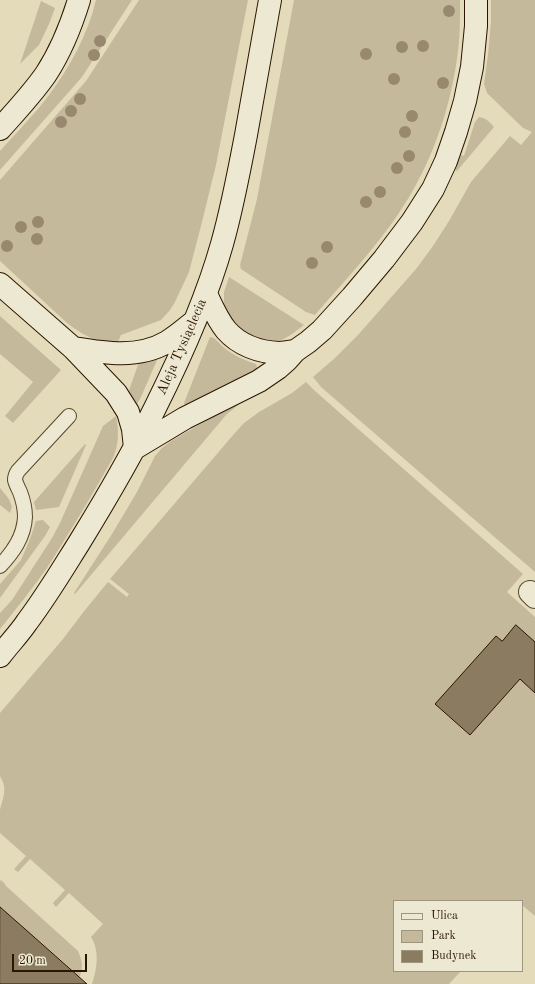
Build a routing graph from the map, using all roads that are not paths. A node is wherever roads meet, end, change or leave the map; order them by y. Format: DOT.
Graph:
graph roads {
  1 [pos="79,0"];
  2 [pos="270,0"];
  3 [pos="476,0"];
  4 [pos="0,129"];
  5 [pos="0,284"];
  6 [pos="206,294"];
  7 [pos="196,320"];
  8 [pos="73,348"];
  9 [pos="294,351"];
  10 [pos="69,416"];
  11 [pos="135,448"];
  12 [pos="0,566"];
  13 [pos="0,656"];
  1 -- 4 [label="street"];
  2 -- 6 [label="street, Aleja Tysiąclecia"];
  3 -- 9 [label="street"];
  5 -- 8 [label="street"];
  6 -- 7 [label="street, Aleja Tysiąclecia"];
  6 -- 9 [label="street"];
  7 -- 8 [label="street"];
  7 -- 11 [label="street, Aleja Tysiąclecia"];
  8 -- 11 [label="street"];
  9 -- 11 [label="street"];
  10 -- 12 [label="lane"];
  11 -- 13 [label="street, Aleja Tysiąclecia"];
}
